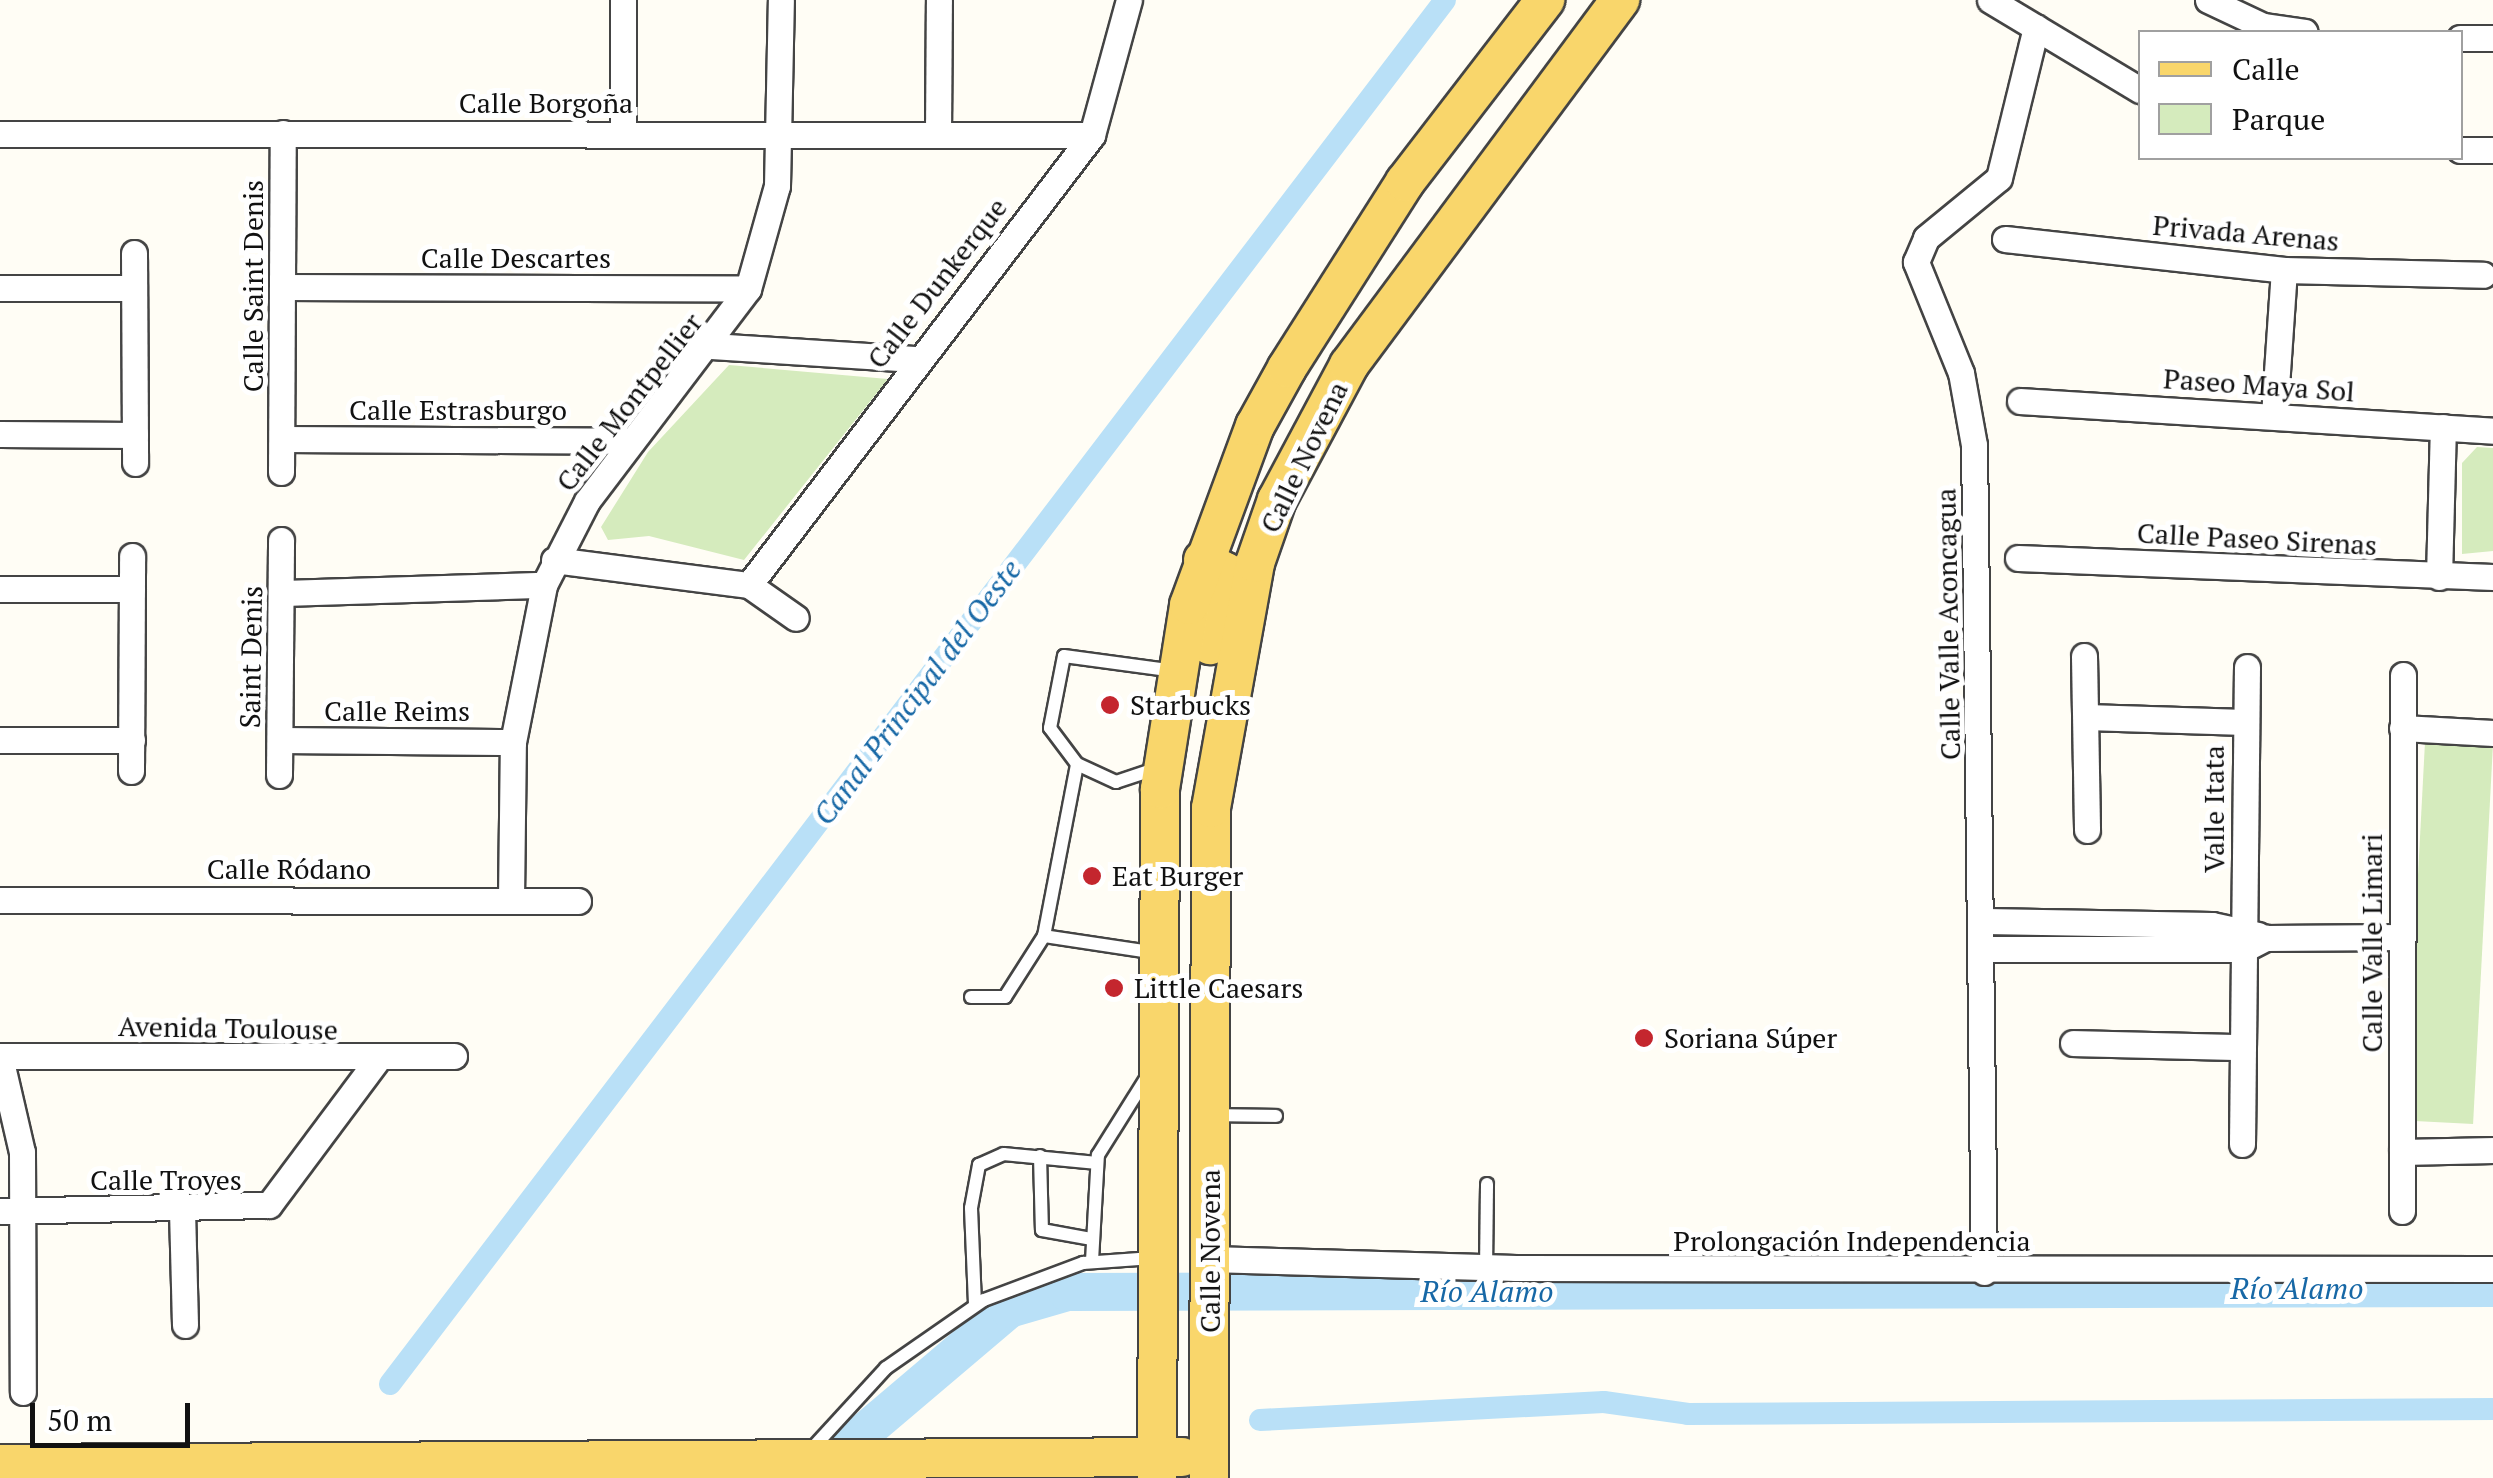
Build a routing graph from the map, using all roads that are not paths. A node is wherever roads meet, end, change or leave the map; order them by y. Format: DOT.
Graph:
graph roads {
  1 [pos="623,0"];
  2 [pos="781,0"];
  3 [pos="939,0"];
  4 [pos="1129,0"];
  5 [pos="1545,0"];
  6 [pos="1620,0"];
  7 [pos="1990,0"];
  8 [pos="2208,0"];
  9 [pos="2036,27"];
  10 [pos="2291,30"];
  11 [pos="2463,38"];
  12 [pos="2493,38"];
  13 [pos="2138,89"];
  14 [pos="283,133"];
  15 [pos="0,134"];
  16 [pos="623,134"];
  17 [pos="781,134"];
  18 [pos="938,134"];
  19 [pos="1092,135"];
  20 [pos="2463,150"];
  21 [pos="2493,150"];
  22 [pos="2005,239"];
  23 [pos="134,253"];
  24 [pos="2284,270"];
  25 [pos="2484,275"];
  26 [pos="284,286"];
  27 [pos="0,288"];
  28 [pos="134,288"];
  29 [pos="748,289"];
  30 [pos="1328,308"];
  31 [pos="712,346"];
  32 [pos="914,359"];
  33 [pos="2020,400"];
  34 [pos="2274,416"];
  35 [pos="2443,427"];
  36 [pos="2493,430"];
  37 [pos="0,434"];
  38 [pos="135,435"];
  39 [pos="283,439"];
  40 [pos="632,441"];
  41 [pos="134,463"];
  42 [pos="282,472"];
  43 [pos="282,540"];
  44 [pos="132,556"];
  45 [pos="2018,558"];
  46 [pos="554,560"];
  47 [pos="1203,560"];
  48 [pos="1256,563"];
  49 [pos="2439,577"];
  50 [pos="2493,577"];
  51 [pos="544,585"];
  52 [pos="750,585"];
  53 [pos="132,589"];
  54 [pos="0,590"];
  55 [pos="283,593"];
  56 [pos="796,618"];
  57 [pos="2084,656"];
  58 [pos="2248,667"];
  59 [pos="1174,671"];
  60 [pos="2403,674"];
  61 [pos="2086,718"];
  62 [pos="2245,722"];
  63 [pos="2402,728"];
  64 [pos="2493,732"];
  65 [pos="0,740"];
  66 [pos="132,740"];
  67 [pos="280,740"];
  68 [pos="513,742"];
  69 [pos="1076,764"];
  70 [pos="1162,767"];
  71 [pos="131,770"];
  72 [pos="280,775"];
  73 [pos="1211,808"];
  74 [pos="2086,830"];
  75 [pos="511,899"];
  76 [pos="0,900"];
  77 [pos="578,900"];
  78 [pos="1985,921"];
  79 [pos="1044,936"];
  80 [pos="2401,937"];
  81 [pos="2251,939"];
  82 [pos="1985,949"];
  83 [pos="1157,953"];
  84 [pos="971,997"];
  85 [pos="2073,1043"];
  86 [pos="2242,1047"];
  87 [pos="0,1056"];
  88 [pos="454,1056"];
  89 [pos="376,1060"];
  90 [pos="1156,1066"];
  91 [pos="1210,1114"];
  92 [pos="1276,1116"];
  93 [pos="2242,1144"];
  94 [pos="2493,1150"];
  95 [pos="2402,1152"];
  96 [pos="1040,1156"];
  97 [pos="1097,1163"];
  98 [pos="1155,1178"];
  99 [pos="1487,1184"];
  100 [pos="12,1210"];
  101 [pos="182,1210"];
  102 [pos="2402,1211"];
  103 [pos="1092,1239"];
  104 [pos="1092,1261"];
  105 [pos="1210,1263"];
  106 [pos="1155,1264"];
  107 [pos="1486,1268"];
  108 [pos="2493,1269"];
  109 [pos="1984,1272"];
  110 [pos="976,1304"];
  111 [pos="185,1326"];
  112 [pos="23,1392"];
  113 [pos="804,1458"];
  114 [pos="0,1464"];
  115 [pos="1157,1468"];
  116 [pos="1209,1468"];
  1 -- 16 [label="street"];
  2 -- 17 [label="street, Calle Montpellier"];
  3 -- 18 [label="street"];
  4 -- 19 [label="street, Calle Dunkerque"];
  5 -- 30 [label="main road, Calle Novena"];
  6 -- 48 [label="main road, Calle Novena"];
  7 -- 9 [label="street"];
  8 -- 10 [label="street"];
  9 -- 13 [label="street"];
  9 -- 78 [label="street, Calle Valle Aconcagua"];
  11 -- 12 [label="street"];
  14 -- 15 [label="street, Calle Borgoña"];
  14 -- 16 [label="street, Calle Borgoña"];
  14 -- 26 [label="street, Calle Saint Denis"];
  16 -- 17 [label="street, Calle Borgoña"];
  17 -- 18 [label="street, Calle Borgoña"];
  17 -- 29 [label="street, Calle Montpellier"];
  18 -- 19 [label="street, Calle Borgoña"];
  19 -- 32 [label="street, Calle Dunkerque"];
  20 -- 21 [label="street"];
  22 -- 24 [label="street, Privada Arenas"];
  23 -- 28 [label="street"];
  24 -- 25 [label="street, Privada Arenas"];
  24 -- 34 [label="street"];
  26 -- 29 [label="street, Calle Descartes"];
  26 -- 39 [label="street, Calle Saint Denis"];
  27 -- 28 [label="street"];
  28 -- 38 [label="street"];
  29 -- 31 [label="street, Calle Montpellier"];
  30 -- 47 [label="main road, Calle Novena"];
  30 -- 48 [label="main road"];
  31 -- 32 [label="street"];
  31 -- 40 [label="street, Calle Montpellier"];
  32 -- 52 [label="street, Calle Dunkerque"];
  33 -- 34 [label="street, Paseo Maya Sol"];
  34 -- 35 [label="street, Paseo Maya Sol"];
  35 -- 36 [label="street, Paseo Maya Sol"];
  35 -- 49 [label="street"];
  37 -- 38 [label="street"];
  38 -- 41 [label="street"];
  39 -- 40 [label="street, Calle Estrasburgo"];
  39 -- 42 [label="street, Calle Saint Denis"];
  40 -- 46 [label="street, Calle Montpellier"];
  43 -- 55 [label="street, Saint Denis"];
  44 -- 53 [label="street"];
  45 -- 49 [label="street, Calle Paseo Sirenas"];
  46 -- 51 [label="street, Calle Montpellier"];
  46 -- 52 [label="street"];
  47 -- 59 [label="main road, Calle Novena"];
  47 -- 73 [label="main road"];
  48 -- 73 [label="main road, Calle Novena"];
  49 -- 50 [label="street, Calle Paseo Sirenas"];
  51 -- 55 [label="street"];
  51 -- 68 [label="street, Calle Montpellier"];
  52 -- 56 [label="street"];
  53 -- 54 [label="street"];
  53 -- 66 [label="street"];
  55 -- 67 [label="street, Saint Denis"];
  57 -- 61 [label="street"];
  58 -- 62 [label="street"];
  59 -- 69 [label="lane"];
  59 -- 70 [label="main road, Calle Novena"];
  60 -- 63 [label="street, Calle Valle Limari"];
  61 -- 62 [label="street, Valle Itata"];
  61 -- 74 [label="street"];
  62 -- 81 [label="street, Valle Itata"];
  63 -- 64 [label="street"];
  63 -- 80 [label="street, Calle Valle Limari"];
  65 -- 66 [label="street"];
  66 -- 71 [label="street"];
  67 -- 68 [label="street, Calle Reims"];
  67 -- 72 [label="street, Saint Denis"];
  68 -- 75 [label="street, Calle Montpellier"];
  69 -- 70 [label="lane"];
  69 -- 79 [label="lane"];
  70 -- 83 [label="main road, Calle Novena"];
  73 -- 91 [label="main road, Calle Novena"];
  75 -- 76 [label="street, Calle Ródano"];
  75 -- 77 [label="street, Calle Ródano"];
  78 -- 81 [label="street"];
  78 -- 82 [label="street, Calle Valle Aconcagua"];
  79 -- 83 [label="lane"];
  79 -- 84 [label="lane"];
  80 -- 81 [label="street"];
  80 -- 95 [label="street, Calle Valle Limari"];
  81 -- 82 [label="street"];
  81 -- 86 [label="street, Valle Itata"];
  82 -- 109 [label="street, Calle Valle Aconcagua"];
  83 -- 90 [label="main road, Calle Novena"];
  85 -- 86 [label="street"];
  86 -- 93 [label="street, Valle Itata"];
  87 -- 89 [label="street, Avenida Toulouse"];
  87 -- 100 [label="street"];
  88 -- 89 [label="street, Avenida Toulouse"];
  89 -- 101 [label="street, Calle Troyes"];
  90 -- 97 [label="lane"];
  90 -- 98 [label="main road, Calle Novena"];
  91 -- 92 [label="lane"];
  91 -- 105 [label="main road, Calle Novena"];
  94 -- 95 [label="street"];
  95 -- 102 [label="street, Calle Valle Limari"];
  96 -- 97 [label="lane"];
  96 -- 103 [label="lane"];
  96 -- 110 [label="lane"];
  97 -- 103 [label="lane"];
  98 -- 105 [label="main road"];
  98 -- 106 [label="main road, Calle Novena"];
  99 -- 107 [label="lane"];
  100 -- 101 [label="street, Calle Troyes"];
  100 -- 112 [label="street"];
  101 -- 111 [label="street"];
  103 -- 104 [label="lane"];
  104 -- 106 [label="lane"];
  104 -- 110 [label="lane"];
  105 -- 107 [label="street, Prolongación Independencia"];
  105 -- 116 [label="main road, Calle Novena"];
  106 -- 115 [label="main road, Calle Novena"];
  107 -- 109 [label="street, Prolongación Independencia"];
  108 -- 109 [label="street, Prolongación Independencia"];
  110 -- 113 [label="lane"];
  113 -- 114 [label="main road"];
  113 -- 115 [label="main road"];
  115 -- 116 [label="main road"];
}
